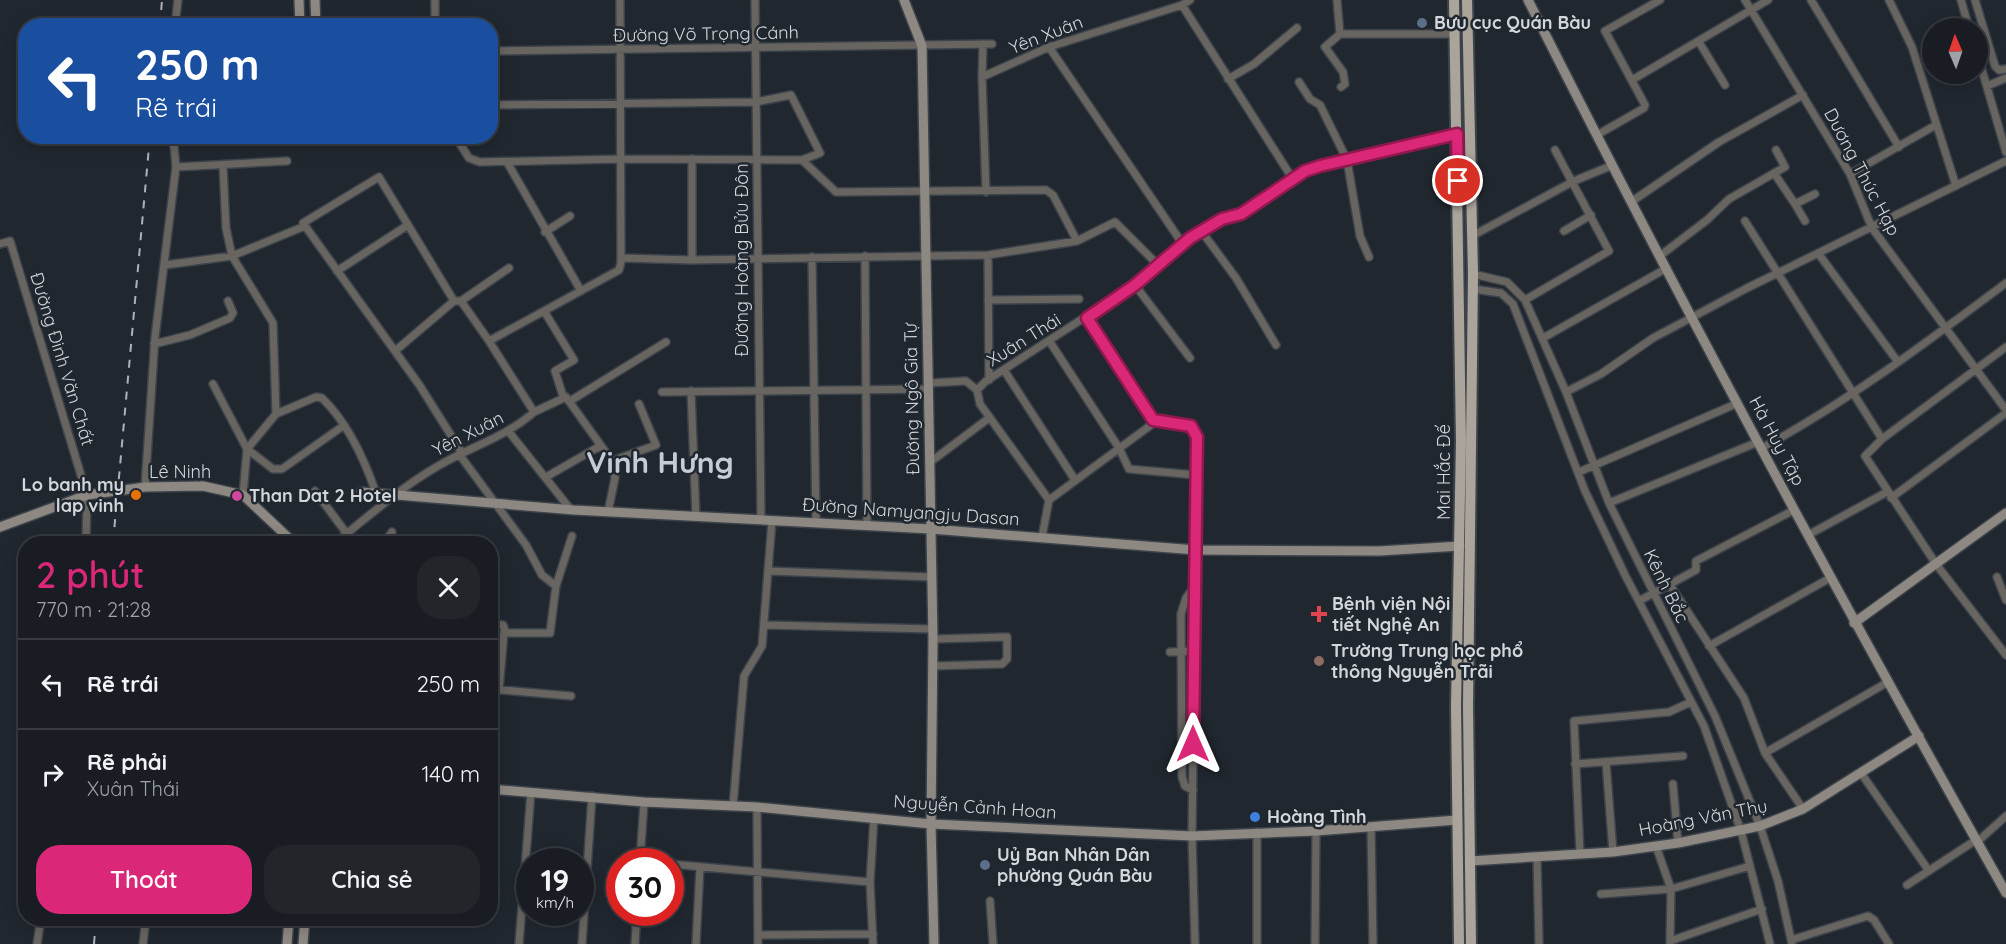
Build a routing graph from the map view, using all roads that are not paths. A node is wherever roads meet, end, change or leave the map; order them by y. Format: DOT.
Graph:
graph roads {
  1 [pos="178,0"];
  2 [pos="299,0"];
  3 [pos="315,0"];
  4 [pos="435,0"];
  5 [pos="620,0"];
  6 [pos="755,0"];
  7 [pos="904,0"];
  8 [pos="1190,0"];
  9 [pos="1337,0"];
  10 [pos="1454,0"];
  11 [pos="1467,0"];
  12 [pos="1528,0"];
  13 [pos="1660,0"];
  14 [pos="1745,0"];
  15 [pos="1768,0"];
  16 [pos="1812,0"];
  17 [pos="1888,0"];
  18 [pos="1961,0"];
  19 [pos="1975,0"];
  20 [pos="1182,5"];
  21 [pos="1751,10"];
  22 [pos="176,18"];
  23 [pos="300,18"];
  24 [pos="316,18"];
  25 [pos="435,18"];
  26 [pos="1967,18"];
  27 [pos="1297,28"];
  28 [pos="1340,34"];
  29 [pos="1456,34"];
  30 [pos="1699,42"];
  31 [pos="983,44"];
  32 [pos="992,44"];
  33 [pos="922,46"];
  34 [pos="1048,46"];
  35 [pos="757,49"];
  36 [pos="618,50"];
  37 [pos="498,51"];
  38 [pos="2006,69"];
  39 [pos="982,77"];
  40 [pos="2006,78"];
  41 [pos="1228,79"];
  42 [pos="1632,80"];
  43 [pos="1299,82"];
  44 [pos="1725,85"];
  45 [pos="1987,86"];
  46 [pos="1341,87"];
  47 [pos="1803,95"];
  48 [pos="620,102"];
  49 [pos="756,102"];
  50 [pos="498,105"];
  51 [pos="1936,125"];
  52 [pos="1457,134"];
  53 [pos="1597,135"];
  54 [pos="174,144"];
  55 [pos="460,144"];
  56 [pos="1899,147"];
  57 [pos="1555,150"];
  58 [pos="1776,150"];
  59 [pos="2006,152"];
  60 [pos="621,159"];
  61 [pos="692,159"];
  62 [pos="756,159"];
  63 [pos="1347,159"];
  64 [pos="802,160"];
  65 [pos="286,161"];
  66 [pos="2006,161"];
  67 [pos="507,162"];
  68 [pos="1613,165"];
  69 [pos="223,166"];
  70 [pos="176,167"];
  71 [pos="1774,173"];
  72 [pos="1850,174"];
  73 [pos="1294,181"];
  74 [pos="1574,181"];
  75 [pos="1956,186"];
  76 [pos="926,192"];
  77 [pos="986,192"];
  78 [pos="1815,194"];
  79 [pos="1631,202"];
  80 [pos="1795,204"];
  81 [pos="1591,215"];
  82 [pos="570,216"];
  83 [pos="1745,221"];
  84 [pos="1805,221"];
  85 [pos="408,225"];
  86 [pos="306,226"];
  87 [pos="1872,228"];
  88 [pos="1564,231"];
  89 [pos="545,232"];
  90 [pos="1202,232"];
  91 [pos="1472,236"];
  92 [pos="1077,241"];
  93 [pos="0,244"];
  94 [pos="1184,246"];
  95 [pos="1818,253"];
  96 [pos="926,255"];
  97 [pos="988,255"];
  98 [pos="1661,255"];
  99 [pos="232,256"];
  100 [pos="865,256"];
  101 [pos="812,257"];
  102 [pos="1369,257"];
  103 [pos="621,258"];
  104 [pos="756,258"];
  105 [pos="692,260"];
  106 [pos="165,265"];
  107 [pos="1159,266"];
  108 [pos="509,268"];
  109 [pos="1667,268"];
  110 [pos="337,270"];
  111 [pos="1777,272"];
  112 [pos="1473,274"];
  113 [pos="2006,282"];
  114 [pos="1135,285"];
  115 [pos="1515,287"];
  116 [pos="1473,289"];
  117 [pos="581,291"];
  118 [pos="1506,296"];
  119 [pos="1079,299"];
  120 [pos="988,300"];
  121 [pos="1525,300"];
  122 [pos="228,301"];
  123 [pos="457,301"];
  124 [pos="544,311"];
  125 [pos="1692,317"];
  126 [pos="1087,318"];
  127 [pos="1946,327"];
  128 [pos="1543,338"];
  129 [pos="489,341"];
  130 [pos="666,342"];
  131 [pos="1050,342"];
  132 [pos="154,344"];
  133 [pos="1276,345"];
  134 [pos="2006,347"];
  135 [pos="395,351"];
  136 [pos="1190,358"];
  137 [pos="1898,362"];
  138 [pos="1977,369"];
  139 [pos="1004,370"];
  140 [pos="989,380"];
  141 [pos="213,384"];
  142 [pos="929,386"];
  143 [pos="812,390"];
  144 [pos="866,390"];
  145 [pos="977,390"];
  146 [pos="691,391"];
  147 [pos="758,391"];
  148 [pos="662,392"];
  149 [pos="1566,392"];
  150 [pos="1853,395"];
  151 [pos="567,398"];
  152 [pos="1738,403"];
  153 [pos="639,404"];
  154 [pos="2006,411"];
  155 [pos="534,412"];
  156 [pos="276,414"];
  157 [pos="989,418"];
  158 [pos="1153,420"];
  159 [pos="343,426"];
  160 [pos="509,432"];
  161 [pos="1882,439"];
  162 [pos="1760,445"];
  163 [pos="600,446"];
  164 [pos="1119,448"];
  165 [pos="247,449"];
  166 [pos="461,453"];
  167 [pos="1466,453"];
  168 [pos="612,461"];
  169 [pos="929,464"];
  170 [pos="1594,466"];
  171 [pos="1579,472"];
  172 [pos="1196,475"];
  173 [pos="546,477"];
  174 [pos="1076,480"];
  175 [pos="145,487"];
  176 [pos="315,491"];
  177 [pos="361,492"];
  178 [pos="376,493"];
  179 [pos="87,495"];
  180 [pos="243,495"];
  181 [pos="392,495"];
  182 [pos="1889,495"];
  183 [pos="1049,500"];
  184 [pos="494,502"];
  185 [pos="1609,503"];
  186 [pos="571,510"];
  187 [pos="1794,510"];
  188 [pos="608,512"];
  189 [pos="696,517"];
  190 [pos="2005,517"];
  191 [pos="760,520"];
  192 [pos="772,521"];
  193 [pos="816,522"];
  194 [pos="867,525"];
  195 [pos="0,527"];
  196 [pos="932,529"];
  197 [pos="392,532"];
  198 [pos="347,534"];
  199 [pos="1808,535"];
  200 [pos="86,536"];
  201 [pos="287,536"];
  202 [pos="344,536"];
  203 [pos="389,536"];
  204 [pos="572,536"];
  205 [pos="1042,537"];
  206 [pos="1460,546"];
  207 [pos="1195,549"];
  208 [pos="1936,564"];
  209 [pos="769,571"];
  210 [pos="1997,576"];
  211 [pos="931,577"];
  212 [pos="1830,578"];
  213 [pos="1670,585"];
  214 [pos="556,586"];
  215 [pos="1194,588"];
  216 [pos="1653,595"];
  217 [pos="2006,600"];
  218 [pos="1639,601"];
  219 [pos="1854,623"];
  220 [pos="498,625"];
  221 [pos="765,625"];
  222 [pos="504,632"];
  223 [pos="933,634"];
  224 [pos="1709,646"];
  225 [pos="1193,651"];
  226 [pos="1170,652"];
  227 [pos="1181,652"];
  228 [pos="2006,655"];
  229 [pos="933,666"];
  230 [pos="1888,682"];
  231 [pos="499,690"];
  232 [pos="571,696"];
  233 [pos="1690,702"];
  234 [pos="1462,706"];
  235 [pos="1919,736"];
  236 [pos="1765,753"];
  237 [pos="1683,756"];
  238 [pos="1606,762"];
  239 [pos="1575,764"];
  240 [pos="1861,773"];
  241 [pos="1673,784"];
  242 [pos="498,790"];
  243 [pos="1192,790"];
  244 [pos="531,792"];
  245 [pos="592,796"];
  246 [pos="644,802"];
  247 [pos="733,806"];
  248 [pos="757,807"];
  249 [pos="1803,809"];
  250 [pos="2006,816"];
  251 [pos="874,817"];
  252 [pos="1457,820"];
  253 [pos="931,824"];
  254 [pos="1760,826"];
  255 [pos="1371,827"];
  256 [pos="1316,831"];
  257 [pos="1741,831"];
  258 [pos="1257,832"];
  259 [pos="1192,836"];
  260 [pos="1977,841"];
  261 [pos="1678,843"];
  262 [pos="1656,846"];
  263 [pos="641,848"];
  264 [pos="1613,852"];
  265 [pos="1580,854"];
  266 [pos="1537,857"];
  267 [pos="1470,861"];
  268 [pos="684,865"];
  269 [pos="1750,866"];
  270 [pos="700,867"];
  271 [pos="1929,871"];
  272 [pos="758,872"];
  273 [pos="870,882"];
  274 [pos="1907,885"];
  275 [pos="1671,889"];
  276 [pos="2006,893"];
  277 [pos="1601,894"];
  278 [pos="990,901"];
  279 [pos="1762,909"];
  280 [pos="40,926"];
  281 [pos="145,926"];
  282 [pos="289,926"];
  283 [pos="304,926"];
  284 [pos="636,926"];
  285 [pos="873,934"];
  286 [pos="758,935"];
  287 [pos="1791,942"];
  288 [pos="1670,943"];
  289 [pos="37,944"];
  290 [pos="143,944"];
  291 [pos="287,944"];
  292 [pos="303,944"];
  293 [pos="519,944"];
  294 [pos="582,944"];
  295 [pos="635,944"];
  296 [pos="696,944"];
  297 [pos="758,944"];
  298 [pos="873,944"];
  299 [pos="934,944"];
  300 [pos="993,944"];
  301 [pos="1195,944"];
  302 [pos="1257,944"];
  303 [pos="1315,944"];
  304 [pos="1373,944"];
  305 [pos="1459,944"];
  306 [pos="1471,944"];
  307 [pos="1539,944"];
  308 [pos="1770,944"];
  309 [pos="1889,944"];
  1 -- 22 [label="street"];
  2 -- 23 [label="street"];
  3 -- 24 [label="street"];
  4 -- 25 [label="street"];
  5 -- 36 [label="street"];
  6 -- 35 [label="street, Đường Hoàng Bửu Đôn"];
  7 -- 33 [label="street, Đường Ngô Gia Tự"];
  8 -- 20 [label="street, Yên Xuân"];
  9 -- 28 [label="street"];
  10 -- 29 [label="main road, Mai Hắc Đế"];
  11 -- 91 [label="main road, Mai Hắc Đế"];
  12 -- 53 [label="street, Hà Huy Tập"];
  13 -- 42 [label="street"];
  14 -- 21 [label="street, Dương Thúc Hạp"];
  15 -- 21 [label="street"];
  16 -- 56 [label="street"];
  17 -- 51 [label="street"];
  18 -- 26 [label="street"];
  19 -- 38 [label="street"];
  20 -- 34 [label="street, Yên Xuân"];
  20 -- 41 [label="street"];
  21 -- 30 [label="street"];
  21 -- 47 [label="street, Dương Thúc Hạp"];
  27 -- 41 [label="street"];
  28 -- 29 [label="street"];
  28 -- 46 [label="street"];
  29 -- 52 [label="main road, Mai Hắc Đế"];
  30 -- 42 [label="street"];
  30 -- 44 [label="street"];
  31 -- 32 [label="street, Đường Võ Trọng Cánh"];
  31 -- 33 [label="street, Đường Võ Trọng Cánh"];
  31 -- 39 [label="street"];
  33 -- 35 [label="street, Đường Võ Trọng Cánh"];
  33 -- 76 [label="street, Đường Ngô Gia Tự"];
  34 -- 39 [label="street, Yên Xuân"];
  34 -- 94 [label="street"];
  35 -- 36 [label="street, Đường Võ Trọng Cánh"];
  35 -- 49 [label="street, Đường Hoàng Bửu Đôn"];
  36 -- 37 [label="street, Đường Võ Trọng Cánh"];
  36 -- 48 [label="street"];
  39 -- 77 [label="street"];
  40 -- 45 [label="street"];
  41 -- 73 [label="street"];
  42 -- 53 [label="street"];
  43 -- 63 [label="street"];
  45 -- 59 [label="street"];
  47 -- 72 [label="street, Dương Thúc Hạp"];
  47 -- 79 [label="street"];
  48 -- 49 [label="street"];
  48 -- 50 [label="street"];
  48 -- 60 [label="street"];
  49 -- 62 [label="street, Đường Hoàng Bửu Đôn"];
  49 -- 64 [label="street"];
  51 -- 56 [label="street"];
  51 -- 75 [label="street"];
  52 -- 63 [label="street, Xuân Thái"];
  52 -- 167 [label="main road, Mai Hắc Đế"];
  53 -- 68 [label="street, Hà Huy Tập"];
  54 -- 70 [label="street"];
  55 -- 67 [label="street"];
  56 -- 72 [label="street"];
  57 -- 74 [label="street"];
  58 -- 71 [label="street"];
  60 -- 61 [label="street"];
  60 -- 67 [label="street"];
  60 -- 103 [label="street"];
  61 -- 62 [label="street"];
  61 -- 105 [label="street"];
  62 -- 64 [label="street"];
  62 -- 104 [label="street, Đường Hoàng Bửu Đôn"];
  63 -- 73 [label="street, Xuân Thái"];
  63 -- 102 [label="street"];
  64 -- 76 [label="street"];
  65 -- 69 [label="street"];
  66 -- 75 [label="street"];
  67 -- 89 [label="street"];
  68 -- 74 [label="street"];
  68 -- 79 [label="street, Hà Huy Tập"];
  69 -- 70 [label="street"];
  69 -- 99 [label="street"];
  70 -- 106 [label="street"];
  71 -- 80 [label="street"];
  71 -- 98 [label="street"];
  72 -- 87 [label="street, Dương Thúc Hạp"];
  73 -- 90 [label="street, Xuân Thái"];
  74 -- 81 [label="street"];
  74 -- 91 [label="street"];
  75 -- 87 [label="street"];
  76 -- 77 [label="street"];
  76 -- 96 [label="street, Đường Ngô Gia Tự"];
  77 -- 92 [label="street"];
  78 -- 80 [label="street"];
  79 -- 98 [label="street, Hà Huy Tập"];
  80 -- 84 [label="street"];
  81 -- 88 [label="street"];
  81 -- 121 [label="street"];
  82 -- 89 [label="street"];
  83 -- 111 [label="street"];
  85 -- 86 [label="street"];
  85 -- 110 [label="street"];
  85 -- 123 [label="street"];
  86 -- 99 [label="street"];
  86 -- 110 [label="street"];
  87 -- 95 [label="street"];
  87 -- 127 [label="street, Dương Thúc Hạp"];
  89 -- 117 [label="street"];
  90 -- 94 [label="street, Xuân Thái"];
  90 -- 133 [label="street"];
  91 -- 112 [label="main road, Mai Hắc Đế"];
  92 -- 97 [label="street"];
  92 -- 107 [label="street"];
  93 -- 179 [label="street, Đường Đinh Văn Chất"];
  94 -- 107 [label="street, Xuân Thái"];
  95 -- 111 [label="street"];
  95 -- 137 [label="street"];
  96 -- 97 [label="street"];
  96 -- 100 [label="street"];
  96 -- 142 [label="street, Đường Ngô Gia Tự"];
  97 -- 120 [label="street"];
  98 -- 109 [label="street, Hà Huy Tập"];
  99 -- 106 [label="street"];
  99 -- 156 [label="street"];
  100 -- 101 [label="street"];
  100 -- 144 [label="street"];
  101 -- 104 [label="street"];
  101 -- 143 [label="street"];
  103 -- 105 [label="street"];
  103 -- 117 [label="street"];
  104 -- 105 [label="street"];
  104 -- 147 [label="street, Đường Hoàng Bửu Đôn"];
  106 -- 132 [label="street"];
  107 -- 114 [label="street, Xuân Thái"];
  108 -- 123 [label="street"];
  109 -- 125 [label="street, Hà Huy Tập"];
  109 -- 128 [label="street"];
  110 -- 135 [label="street"];
  111 -- 125 [label="street"];
  111 -- 150 [label="street"];
  112 -- 115 [label="street"];
  112 -- 116 [label="main road, Mai Hắc Đế"];
  113 -- 127 [label="street"];
  114 -- 126 [label="street, Xuân Thái"];
  114 -- 136 [label="street"];
  115 -- 118 [label="street"];
  115 -- 121 [label="street, Kênh Bắc"];
  116 -- 118 [label="street"];
  116 -- 167 [label="main road, Mai Hắc Đế"];
  117 -- 124 [label="street"];
  118 -- 171 [label="street, Kênh Bắc"];
  119 -- 120 [label="street"];
  120 -- 140 [label="street"];
  121 -- 128 [label="street, Kênh Bắc"];
  122 -- 132 [label="street"];
  123 -- 129 [label="street"];
  123 -- 135 [label="street"];
  124 -- 129 [label="street"];
  124 -- 151 [label="street"];
  125 -- 149 [label="street"];
  125 -- 152 [label="street, Hà Huy Tập"];
  126 -- 131 [label="street, Xuân Thái"];
  126 -- 158 [label="street"];
  127 -- 137 [label="street"];
  127 -- 138 [label="street, Dương Thúc Hạp"];
  128 -- 149 [label="street, Kênh Bắc"];
  129 -- 155 [label="street"];
  130 -- 151 [label="street, Yên Xuân"];
  131 -- 139 [label="street, Xuân Thái"];
  131 -- 164 [label="street"];
  132 -- 175 [label="street"];
  134 -- 138 [label="street"];
  135 -- 166 [label="street"];
  137 -- 150 [label="street"];
  138 -- 154 [label="street, Dương Thúc Hạp"];
  138 -- 161 [label="street"];
  139 -- 140 [label="street, Xuân Thái"];
  139 -- 174 [label="street"];
  140 -- 145 [label="street, Xuân Thái"];
  141 -- 165 [label="street"];
  142 -- 144 [label="street"];
  142 -- 145 [label="street"];
  142 -- 169 [label="street, Đường Ngô Gia Tự"];
  143 -- 144 [label="street"];
  143 -- 147 [label="street"];
  143 -- 193 [label="street"];
  144 -- 194 [label="street"];
  145 -- 157 [label="street, Xuân Thái"];
  146 -- 147 [label="street"];
  146 -- 148 [label="street"];
  146 -- 189 [label="street"];
  147 -- 191 [label="street, Đường Hoàng Bửu Đôn"];
  149 -- 170 [label="street, Kênh Bắc"];
  150 -- 161 [label="street"];
  150 -- 162 [label="street"];
  151 -- 155 [label="street, Yên Xuân"];
  151 -- 163 [label="street"];
  152 -- 162 [label="street, Hà Huy Tập"];
  152 -- 170 [label="street"];
  153 -- 168 [label="street"];
  154 -- 182 [label="street"];
  155 -- 160 [label="street, Yên Xuân"];
  156 -- 159 [label="street"];
  156 -- 165 [label="street"];
  157 -- 169 [label="street"];
  157 -- 183 [label="street, Xuân Thái"];
  158 -- 164 [label="street"];
  158 -- 172 [label="street"];
  159 -- 165 [label="street"];
  159 -- 178 [label="street"];
  160 -- 166 [label="street, Yên Xuân"];
  160 -- 173 [label="street"];
  161 -- 182 [label="street"];
  162 -- 185 [label="street"];
  162 -- 187 [label="street, Hà Huy Tập"];
  163 -- 168 [label="street"];
  163 -- 173 [label="street"];
  164 -- 172 [label="street"];
  164 -- 174 [label="street"];
  165 -- 180 [label="street"];
  166 -- 181 [label="street, Yên Xuân"];
  166 -- 184 [label="street"];
  167 -- 206 [label="main road, Mai Hắc Đế"];
  167 -- 234 [label="main road, Mai Hắc Đế"];
  168 -- 188 [label="street"];
  169 -- 196 [label="street, Đường Ngô Gia Tự"];
  170 -- 171 [label="street"];
  170 -- 185 [label="street, Kênh Bắc"];
  171 -- 218 [label="street, Kênh Bắc"];
  172 -- 207 [label="street"];
  173 -- 186 [label="street"];
  174 -- 183 [label="street"];
  175 -- 179 [label="street, Lê Ninh"];
  175 -- 180 [label="street, Lê Ninh"];
  176 -- 198 [label="street"];
  177 -- 178 [label="street, Đường Namyangju Dasan"];
  178 -- 181 [label="street, Đường Namyangju Dasan"];
  179 -- 195 [label="street, Lê Ninh"];
  179 -- 200 [label="street"];
  180 -- 201 [label="street"];
  181 -- 184 [label="street, Đường Namyangju Dasan"];
  181 -- 198 [label="street, Yên Xuân"];
  182 -- 199 [label="street"];
  182 -- 208 [label="street"];
  183 -- 205 [label="street"];
  184 -- 186 [label="street, Đường Namyangju Dasan"];
  184 -- 214 [label="street"];
  185 -- 216 [label="street, Kênh Bắc"];
  186 -- 188 [label="street, Đường Namyangju Dasan"];
  187 -- 199 [label="street, Hà Huy Tập"];
  187 -- 213 [label="street"];
  188 -- 189 [label="street, Đường Namyangju Dasan"];
  189 -- 191 [label="street, Đường Namyangju Dasan"];
  190 -- 208 [label="street"];
  191 -- 192 [label="street, Đường Namyangju Dasan"];
  192 -- 193 [label="street, Đường Namyangju Dasan"];
  192 -- 209 [label="street"];
  193 -- 194 [label="street, Đường Namyangju Dasan"];
  194 -- 196 [label="street, Đường Namyangju Dasan"];
  196 -- 205 [label="street, Đường Namyangju Dasan"];
  196 -- 211 [label="street, Đường Ngô Gia Tự"];
  197 -- 203 [label="street"];
  198 -- 202 [label="street, Yên Xuân"];
  199 -- 212 [label="street, Hà Huy Tập"];
  204 -- 214 [label="street"];
  205 -- 207 [label="street, Đường Namyangju Dasan"];
  206 -- 207 [label="street, Đường Namyangju Dasan"];
  206 -- 234 [label="main road, Mai Hắc Đế"];
  207 -- 215 [label="street"];
  208 -- 219 [label="street"];
  208 -- 228 [label="street"];
  209 -- 211 [label="street"];
  209 -- 221 [label="street"];
  210 -- 217 [label="street"];
  211 -- 223 [label="street, Đường Ngô Gia Tự"];
  212 -- 219 [label="street, Hà Huy Tập"];
  212 -- 224 [label="street"];
  213 -- 216 [label="street"];
  213 -- 224 [label="street"];
  214 -- 222 [label="street"];
  215 -- 225 [label="street"];
  215 -- 227 [label="street"];
  216 -- 218 [label="street"];
  216 -- 254 [label="street, Kênh Bắc"];
  218 -- 233 [label="street, Kênh Bắc"];
  219 -- 230 [label="street, Hà Huy Tập"];
  220 -- 222 [label="street"];
  221 -- 223 [label="street"];
  221 -- 247 [label="street"];
  222 -- 231 [label="street"];
  223 -- 229 [label="street, Đường Ngô Gia Tự"];
  223 -- 229 [label="street"];
  224 -- 236 [label="street"];
  225 -- 227 [label="street"];
  225 -- 243 [label="street"];
  226 -- 227 [label="street"];
  227 -- 243 [label="street"];
  229 -- 253 [label="street, Đường Ngô Gia Tự"];
  230 -- 235 [label="street, Hà Huy Tập"];
  230 -- 236 [label="street"];
  231 -- 232 [label="street"];
  233 -- 239 [label="street"];
  233 -- 257 [label="street, Kênh Bắc"];
  234 -- 252 [label="main road, Mai Hắc Đế"];
  234 -- 267 [label="main road, Mai Hắc Đế"];
  235 -- 240 [label="street, Hoàng Văn Thụ"];
  235 -- 260 [label="street, Hà Huy Tập"];
  236 -- 249 [label="street"];
  237 -- 238 [label="street"];
  238 -- 239 [label="street"];
  238 -- 264 [label="street"];
  239 -- 265 [label="street"];
  240 -- 249 [label="street, Hoàng Văn Thụ"];
  240 -- 271 [label="street"];
  241 -- 261 [label="street"];
  242 -- 244 [label="street, Nguyễn Cảnh Hoan"];
  243 -- 259 [label="street"];
  244 -- 245 [label="street, Nguyễn Cảnh Hoan"];
  244 -- 293 [label="street"];
  245 -- 246 [label="street, Nguyễn Cảnh Hoan"];
  245 -- 294 [label="street"];
  246 -- 247 [label="street, Nguyễn Cảnh Hoan"];
  246 -- 263 [label="street"];
  247 -- 248 [label="street, Nguyễn Cảnh Hoan"];
  248 -- 251 [label="street, Nguyễn Cảnh Hoan"];
  248 -- 272 [label="street"];
  249 -- 254 [label="street, Hoàng Văn Thụ"];
  250 -- 260 [label="street"];
  251 -- 253 [label="street, Nguyễn Cảnh Hoan"];
  251 -- 273 [label="street"];
  252 -- 255 [label="street, Nguyễn Cảnh Hoan"];
  252 -- 305 [label="main road, Mai Hắc Đế"];
  253 -- 259 [label="street, Nguyễn Cảnh Hoan"];
  253 -- 299 [label="street, Đường Ngô Gia Tự"];
  254 -- 257 [label="street, Hoàng Văn Thụ"];
  254 -- 287 [label="street, Kênh Bắc"];
  255 -- 256 [label="street, Nguyễn Cảnh Hoan"];
  255 -- 304 [label="street"];
  256 -- 258 [label="street, Nguyễn Cảnh Hoan"];
  256 -- 303 [label="street"];
  257 -- 261 [label="street, Hoàng Văn Thụ"];
  257 -- 269 [label="street, Kênh Bắc"];
  258 -- 259 [label="street, Nguyễn Cảnh Hoan"];
  258 -- 302 [label="street"];
  259 -- 301 [label="street"];
  260 -- 271 [label="street"];
  260 -- 276 [label="street, Hà Huy Tập"];
  261 -- 262 [label="street, Hoàng Văn Thụ"];
  262 -- 264 [label="street, Hoàng Văn Thụ"];
  262 -- 275 [label="street"];
  264 -- 265 [label="street, Hoàng Văn Thụ"];
  265 -- 266 [label="street, Hoàng Văn Thụ"];
  266 -- 267 [label="street, Hoàng Văn Thụ"];
  266 -- 307 [label="street"];
  267 -- 306 [label="main road, Mai Hắc Đế"];
  268 -- 270 [label="street"];
  269 -- 275 [label="street"];
  269 -- 279 [label="street, Kênh Bắc"];
  270 -- 272 [label="street"];
  270 -- 296 [label="street"];
  271 -- 274 [label="street"];
  272 -- 273 [label="street"];
  272 -- 286 [label="street"];
  273 -- 285 [label="street"];
  275 -- 277 [label="street"];
  275 -- 288 [label="street"];
  278 -- 300 [label="street"];
  279 -- 288 [label="street"];
  279 -- 308 [label="street, Kênh Bắc"];
  280 -- 289 [label="street"];
  281 -- 290 [label="street"];
  282 -- 291 [label="street"];
  283 -- 292 [label="street"];
  284 -- 295 [label="street"];
  285 -- 286 [label="street"];
  285 -- 298 [label="street"];
  286 -- 297 [label="street"];
  287 -- 309 [label="street"];
}
